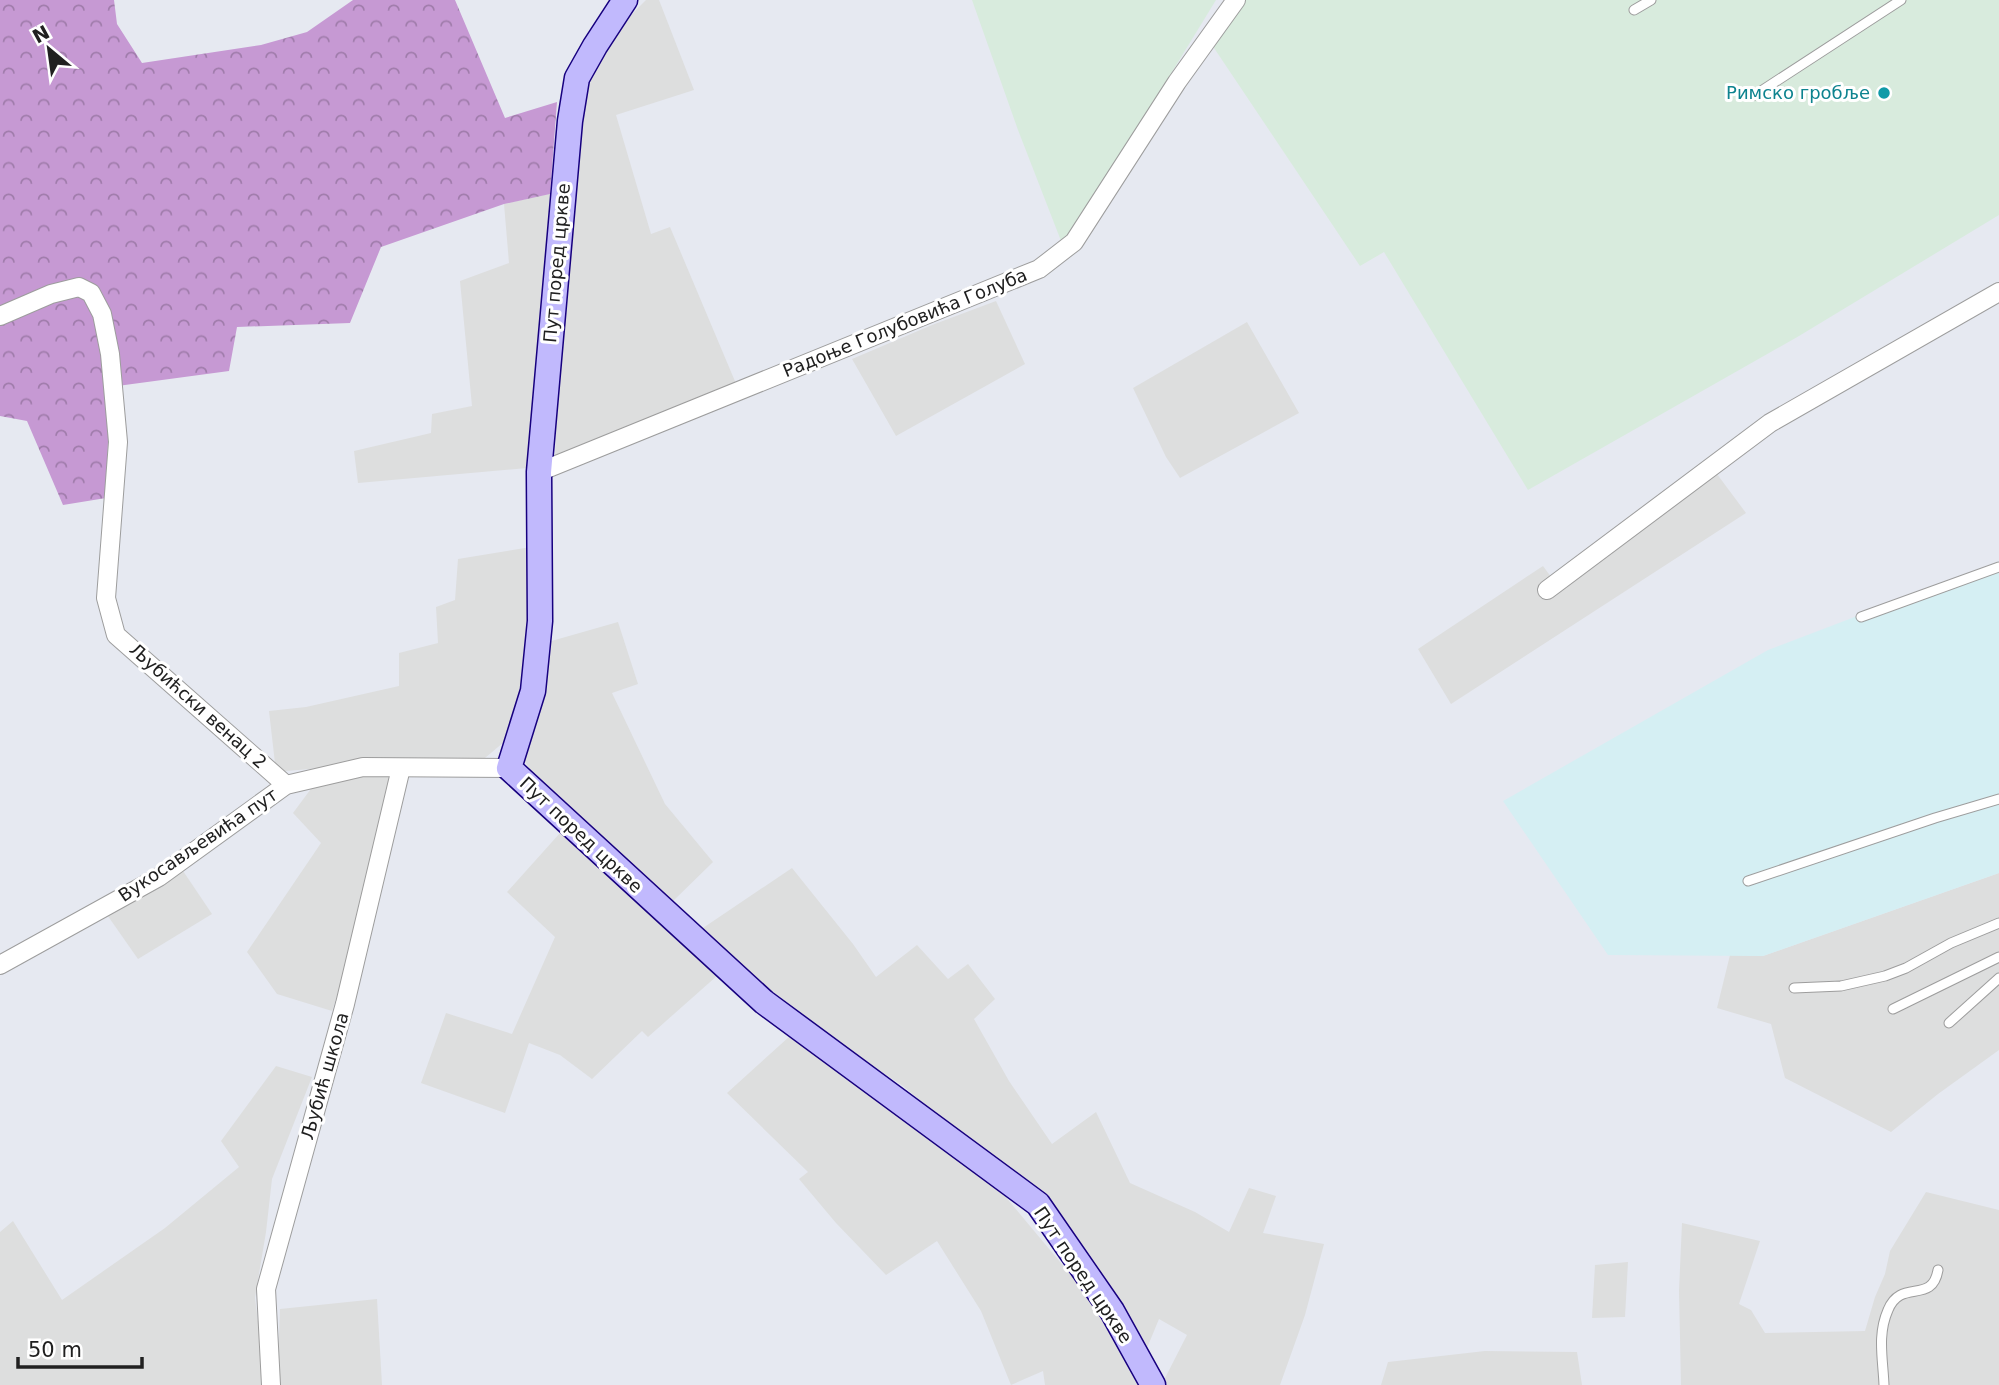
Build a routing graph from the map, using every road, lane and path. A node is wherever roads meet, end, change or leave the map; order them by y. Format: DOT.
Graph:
graph roads {
  1 [pos="625,0"];
  2 [pos="1236,0"];
  3 [pos="1651,0"];
  4 [pos="1902,0"];
  5 [pos="1634,10"];
  6 [pos="1755,95"];
  7 [pos="1999,292"];
  8 [pos="0,316"];
  9 [pos="539,472"];
  10 [pos="1999,567"];
  11 [pos="1547,590"];
  12 [pos="1861,617"];
  13 [pos="401,768"];
  14 [pos="509,768"];
  15 [pos="286,785"];
  16 [pos="1999,799"];
  17 [pos="1748,881"];
  18 [pos="1999,923"];
  19 [pos="1999,957"];
  20 [pos="0,965"];
  21 [pos="1999,978"];
  22 [pos="1794,988"];
  23 [pos="1893,1009"];
  24 [pos="1949,1023"];
  25 [pos="1938,1270"];
  26 [pos="271,1385"];
  27 [pos="1153,1385"];
  28 [pos="1884,1385"];
  1 -- 9 [label="street, Пут поред цркве"];
  2 -- 9 [label="street, Радоње Голубовића Голуба"];
  3 -- 5 [label="lane"];
  4 -- 6 [label="lane"];
  7 -- 11 [label="street"];
  8 -- 15 [label="street, Љубићски венац 2"];
  9 -- 14 [label="street, Пут поред цркве"];
  10 -- 12 [label="lane"];
  13 -- 14 [label="street"];
  13 -- 15 [label="street"];
  13 -- 26 [label="street, Љубић школа"];
  14 -- 27 [label="street, Пут поред цркве"];
  15 -- 20 [label="street, Вукосављевића пут"];
  16 -- 17 [label="lane"];
  18 -- 22 [label="lane"];
  19 -- 23 [label="lane"];
  21 -- 24 [label="lane"];
  25 -- 28 [label="lane"];
}
